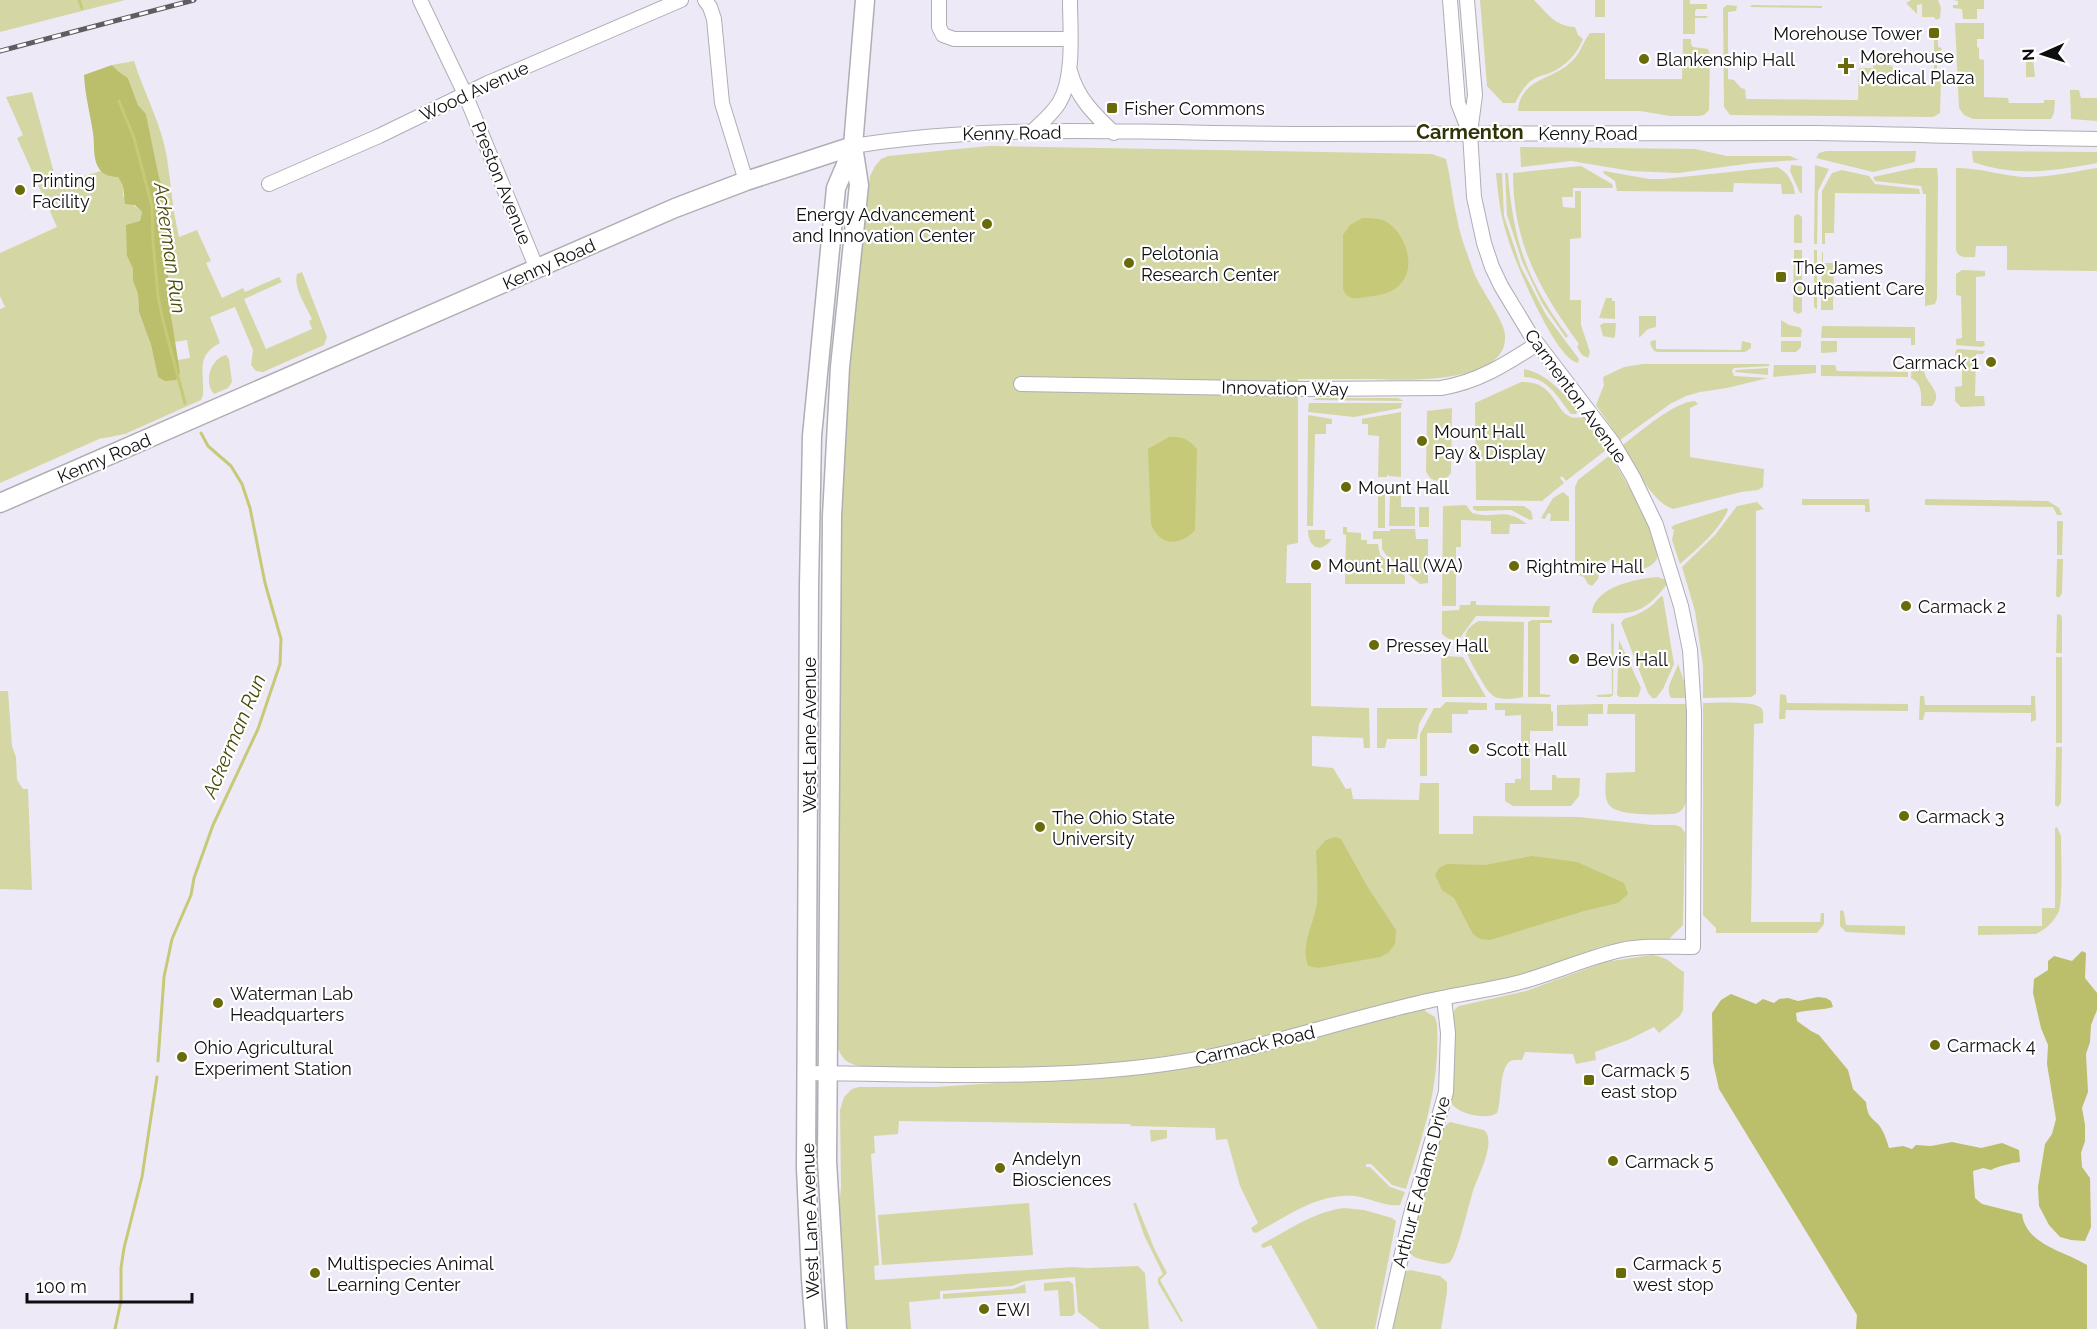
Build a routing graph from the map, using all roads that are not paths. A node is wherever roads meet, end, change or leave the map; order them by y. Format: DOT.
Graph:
graph roads {
  1 [pos="420,0"];
  2 [pos="681,0"];
  3 [pos="705,0"];
  4 [pos="865,0"];
  5 [pos="939,0"];
  6 [pos="1070,0"];
  7 [pos="1450,0"];
  8 [pos="1467,0"];
  9 [pos="1070,39"];
  10 [pos="1069,69"];
  11 [pos="465,94"];
  12 [pos="1033,131"];
  13 [pos="1114,132"];
  14 [pos="1470,133"];
  15 [pos="2097,139"];
  16 [pos="853,146"];
  17 [pos="746,181"];
  18 [pos="269,184"];
  19 [pos="537,269"];
  20 [pos="1538,344"];
  21 [pos="1021,384"];
  22 [pos="0,503"];
  23 [pos="1693,947"];
  24 [pos="1444,998"];
  25 [pos="807,1073"];
  26 [pos="827,1074"];
  27 [pos="815,1329"];
  28 [pos="837,1329"];
  29 [pos="1385,1329"];
  1 -- 11 [label="street, Preston Avenue"];
  2 -- 11 [label="street, Wood Avenue"];
  3 -- 17 [label="street"];
  4 -- 16 [label="main road, West Lane Avenue"];
  5 -- 9 [label="street"];
  6 -- 9 [label="street"];
  7 -- 14 [label="street"];
  8 -- 14 [label="street"];
  9 -- 10 [label="street"];
  10 -- 12 [label="street"];
  10 -- 13 [label="street"];
  11 -- 18 [label="street, Wood Avenue"];
  11 -- 19 [label="street, Preston Avenue"];
  12 -- 13 [label="street, Kenny Road"];
  12 -- 16 [label="street, Kenny Road"];
  13 -- 14 [label="street, Kenny Road"];
  14 -- 15 [label="street, Kenny Road"];
  14 -- 20 [label="street, Carmenton Avenue"];
  16 -- 17 [label="main road, Kenny Road"];
  16 -- 25 [label="main road, West Lane Avenue"];
  16 -- 26 [label="main road, West Lane Avenue"];
  17 -- 19 [label="main road, Kenny Road"];
  19 -- 22 [label="main road, Kenny Road"];
  20 -- 21 [label="street, Innovation Way"];
  20 -- 23 [label="street, Carmenton Avenue"];
  23 -- 24 [label="street, Carmack Road"];
  24 -- 26 [label="street, Carmack Road"];
  24 -- 29 [label="street, Arthur E Adams Drive"];
  25 -- 26 [label="street, Carmack Road"];
  25 -- 27 [label="main road, West Lane Avenue"];
  26 -- 28 [label="main road, West Lane Avenue"];
}
